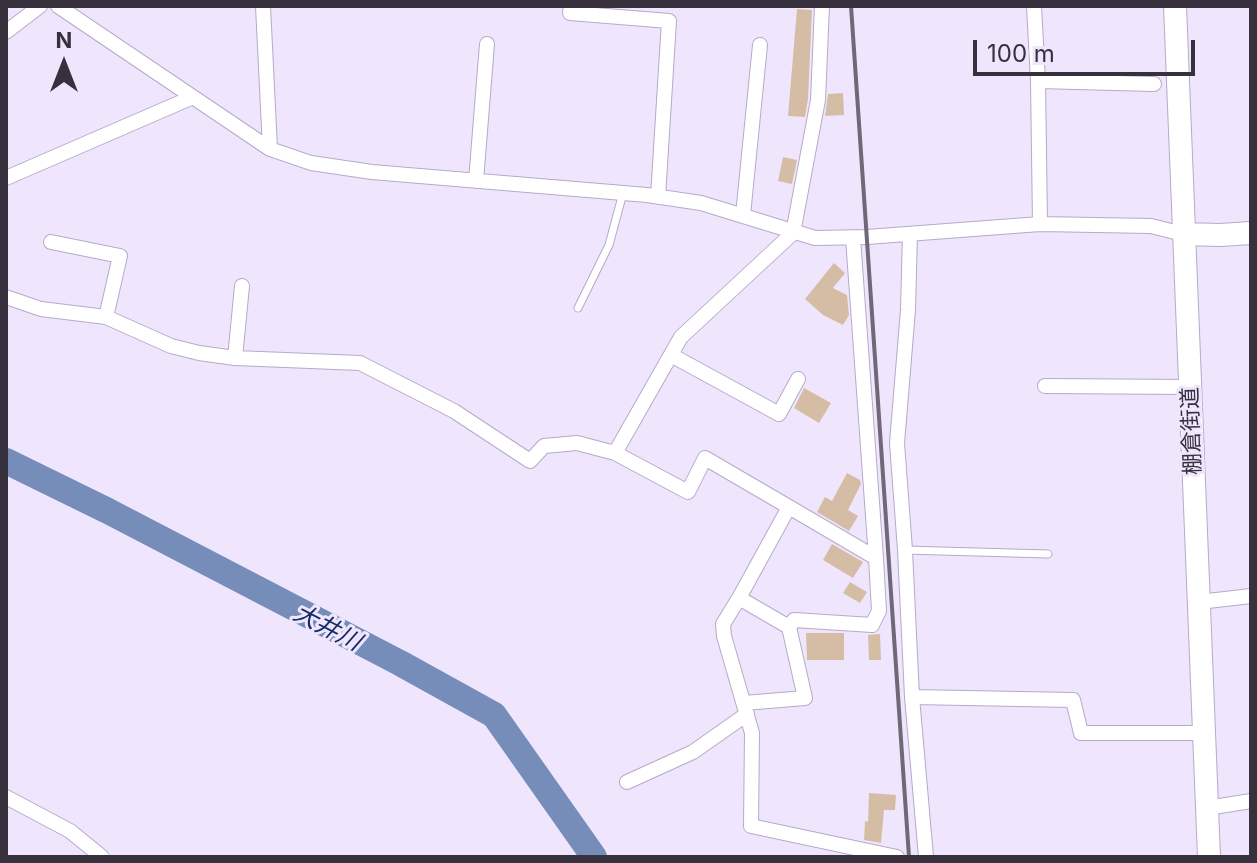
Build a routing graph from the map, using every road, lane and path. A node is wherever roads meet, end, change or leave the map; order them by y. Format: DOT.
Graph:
graph roads {
  1 [pos="40,6"];
  2 [pos="58,6"];
  3 [pos="263,6"];
  4 [pos="571,6"];
  5 [pos="822,6"];
  6 [pos="1034,6"];
  7 [pos="1175,6"];
  8 [pos="6,32"];
  9 [pos="487,44"];
  10 [pos="760,45"];
  11 [pos="1038,81"];
  12 [pos="1154,84"];
  13 [pos="193,97"];
  14 [pos="270,149"];
  15 [pos="6,178"];
  16 [pos="476,181"];
  17 [pos="623,193"];
  18 [pos="658,197"];
  19 [pos="743,215"];
  20 [pos="1040,224"];
  21 [pos="793,233"];
  22 [pos="1251,233"];
  23 [pos="910,234"];
  24 [pos="1183,234"];
  25 [pos="853,238"];
  26 [pos="51,242"];
  27 [pos="242,286"];
  28 [pos="6,297"];
  29 [pos="578,308"];
  30 [pos="106,317"];
  31 [pos="671,355"];
  32 [pos="235,358"];
  33 [pos="798,379"];
  34 [pos="1045,386"];
  35 [pos="1191,387"];
  36 [pos="615,453"];
  37 [pos="789,507"];
  38 [pos="905,550"];
  39 [pos="1048,554"];
  40 [pos="876,558"];
  41 [pos="1251,596"];
  42 [pos="739,598"];
  43 [pos="1199,602"];
  44 [pos="789,627"];
  45 [pos="912,697"];
  46 [pos="745,709"];
  47 [pos="1204,733"];
  48 [pos="627,782"];
  49 [pos="6,797"];
  50 [pos="1251,801"];
  51 [pos="1207,808"];
  52 [pos="102,857"];
  53 [pos="897,857"];
  54 [pos="926,857"];
  55 [pos="1209,857"];
  1 -- 8 [label="street"];
  2 -- 13 [label="street"];
  3 -- 14 [label="street"];
  4 -- 18 [label="street"];
  5 -- 21 [label="street"];
  6 -- 11 [label="street"];
  7 -- 24 [label="street, 棚倉街道"];
  9 -- 16 [label="street"];
  10 -- 19 [label="street"];
  11 -- 12 [label="street"];
  11 -- 20 [label="street"];
  13 -- 14 [label="street"];
  13 -- 15 [label="street"];
  14 -- 16 [label="street"];
  16 -- 17 [label="street"];
  17 -- 18 [label="street"];
  17 -- 29 [label="lane"];
  18 -- 19 [label="street"];
  19 -- 21 [label="street"];
  20 -- 23 [label="street"];
  20 -- 24 [label="street"];
  21 -- 25 [label="street"];
  21 -- 31 [label="street"];
  22 -- 24 [label="street"];
  23 -- 25 [label="street"];
  23 -- 38 [label="street"];
  24 -- 35 [label="street, 棚倉街道"];
  25 -- 40 [label="street"];
  26 -- 30 [label="street"];
  27 -- 32 [label="street"];
  28 -- 30 [label="street"];
  30 -- 32 [label="street"];
  31 -- 33 [label="street"];
  31 -- 36 [label="street"];
  32 -- 36 [label="street"];
  34 -- 35 [label="street"];
  35 -- 43 [label="street, 棚倉街道"];
  36 -- 37 [label="street"];
  37 -- 40 [label="street"];
  37 -- 42 [label="street"];
  38 -- 39 [label="lane"];
  38 -- 45 [label="street"];
  40 -- 44 [label="street"];
  41 -- 43 [label="street"];
  42 -- 44 [label="street"];
  42 -- 46 [label="street"];
  43 -- 47 [label="street, 棚倉街道"];
  44 -- 46 [label="street"];
  45 -- 47 [label="street"];
  45 -- 54 [label="street"];
  46 -- 48 [label="street"];
  46 -- 53 [label="street"];
  47 -- 51 [label="street, 棚倉街道"];
  49 -- 52 [label="street"];
  50 -- 51 [label="street"];
  51 -- 55 [label="street, 棚倉街道"];
}
